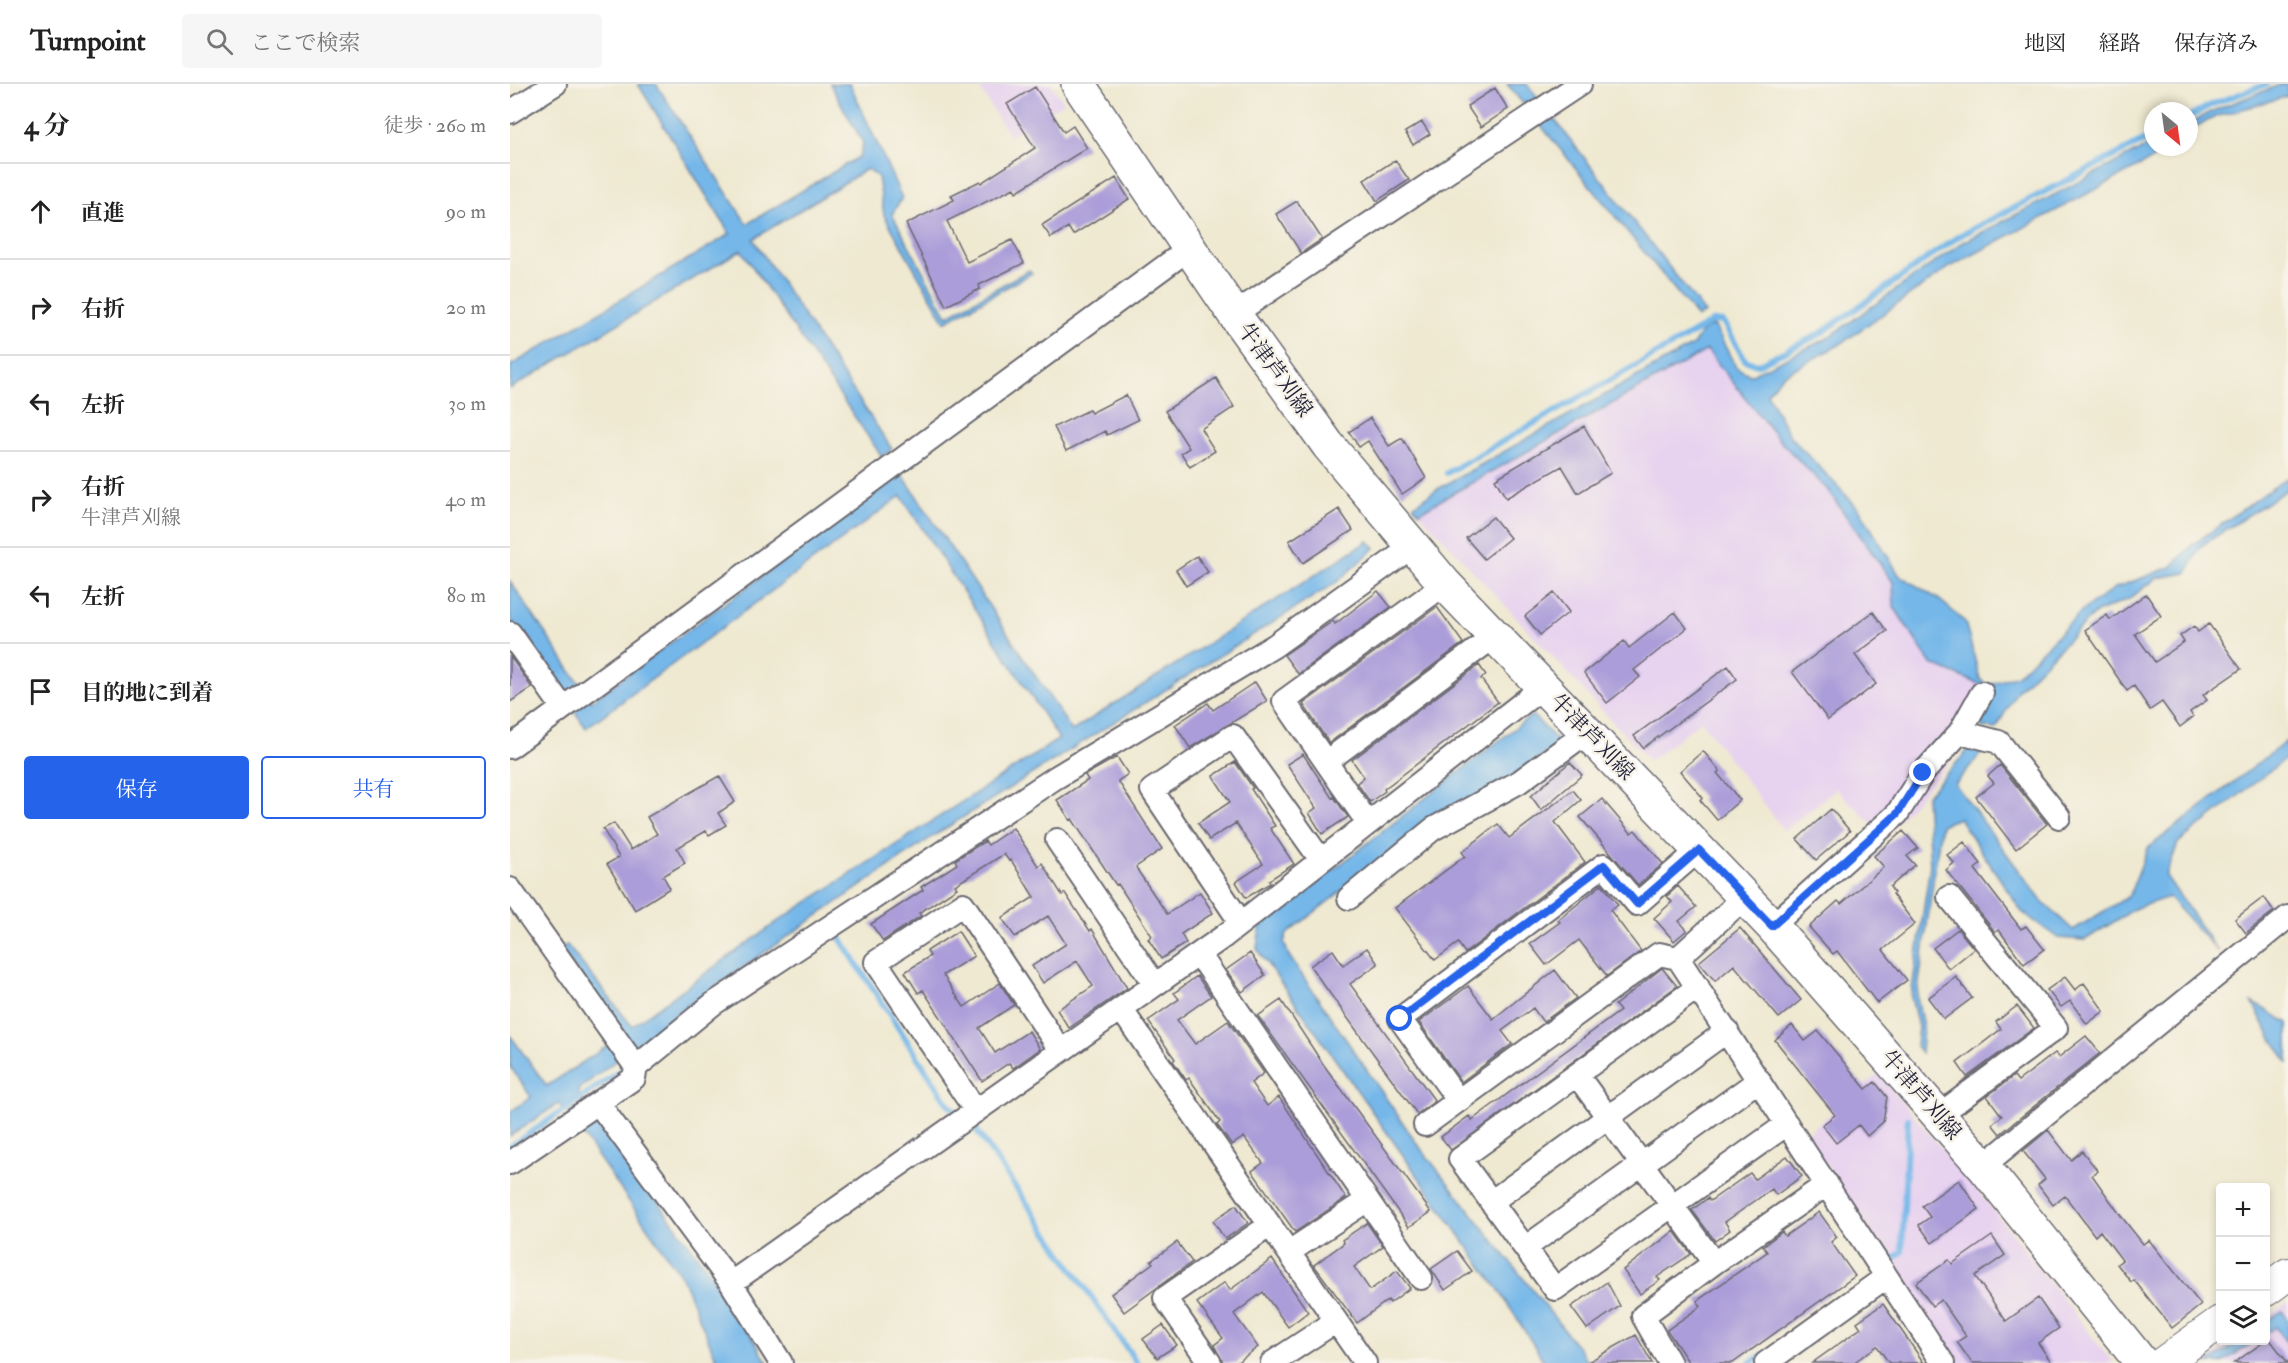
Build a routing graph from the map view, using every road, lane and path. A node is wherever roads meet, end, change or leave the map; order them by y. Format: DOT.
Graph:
graph roads {
  1 [pos="555,84"];
  2 [pos="1078,84"];
  3 [pos="1580,84"];
  4 [pos="510,112"];
  5 [pos="1190,248"];
  6 [pos="1234,314"];
  7 [pos="1413,546"];
  8 [pos="1445,584"];
  9 [pos="510,633"];
  10 [pos="1495,636"];
  11 [pos="1544,686"];
  12 [pos="1982,693"];
  13 [pos="563,708"];
  14 [pos="1587,732"];
  15 [pos="1960,732"];
  16 [pos="510,747"];
  17 [pos="1326,762"];
  18 [pos="2059,817"];
  19 [pos="1368,823"];
  20 [pos="1057,840"];
  21 [pos="1699,850"];
  22 [pos="1321,860"];
  23 [pos="510,889"];
  24 [pos="1349,897"];
  25 [pos="1745,897"];
  26 [pos="1949,897"];
  27 [pos="2288,916"];
  28 [pos="1241,923"];
  29 [pos="1772,926"];
  30 [pos="1199,954"];
  31 [pos="1678,958"];
  32 [pos="1155,985"];
  33 [pos="1698,987"];
  34 [pos="1121,1009"];
  35 [pos="1727,1031"];
  36 [pos="1061,1051"];
  37 [pos="636,1067"];
  38 [pos="1577,1075"];
  39 [pos="1759,1080"];
  40 [pos="1458,1100"];
  41 [pos="598,1103"];
  42 [pos="1939,1115"];
  43 [pos="1608,1116"];
  44 [pos="968,1117"];
  45 [pos="1787,1124"];
  46 [pos="1425,1125"];
  47 [pos="510,1163"];
  48 [pos="1643,1164"];
  49 [pos="1983,1166"];
  50 [pos="1827,1184"];
  51 [pos="1366,1201"];
  52 [pos="1491,1202"];
  53 [pos="1673,1205"];
  54 [pos="1270,1225"];
  55 [pos="1525,1248"];
  56 [pos="1289,1252"];
  57 [pos="1714,1263"];
  58 [pos="1882,1270"];
  59 [pos="2288,1274"];
  60 [pos="1420,1278"];
  61 [pos="731,1283"];
  62 [pos="2270,1287"];
  63 [pos="1336,1321"];
  64 [pos="2216,1325"];
  65 [pos="781,1363"];
  66 [pos="1210,1363"];
  67 [pos="1272,1363"];
  68 [pos="1365,1363"];
  69 [pos="1670,1363"];
  70 [pos="1766,1363"];
  71 [pos="1943,1363"];
  72 [pos="2142,1363"];
  73 [pos="2163,1363"];
  1 -- 4 [label="street"];
  2 -- 5 [label="main road, 牛津芦刈線"];
  3 -- 6 [label="street"];
  5 -- 6 [label="main road, 牛津芦刈線"];
  5 -- 13 [label="street"];
  6 -- 7 [label="main road, 牛津芦刈線"];
  7 -- 8 [label="main road, 牛津芦刈線"];
  7 -- 37 [label="street"];
  8 -- 10 [label="main road, 牛津芦刈線"];
  8 -- 17 [label="street"];
  9 -- 13 [label="street"];
  10 -- 11 [label="main road, 牛津芦刈線"];
  10 -- 17 [label="street"];
  11 -- 14 [label="main road, 牛津芦刈線"];
  11 -- 19 [label="street"];
  12 -- 15 [label="street"];
  13 -- 16 [label="street"];
  14 -- 21 [label="main road, 牛津芦刈線"];
  14 -- 24 [label="street"];
  15 -- 18 [label="street"];
  15 -- 29 [label="street"];
  17 -- 19 [label="street"];
  19 -- 22 [label="street"];
  20 -- 32 [label="street"];
  21 -- 25 [label="main road, 牛津芦刈線"];
  21 -- 40 [label="street"];
  22 -- 28 [label="street"];
  22 -- 28 [label="street"];
  23 -- 37 [label="street"];
  25 -- 29 [label="main road, 牛津芦刈線"];
  25 -- 31 [label="street"];
  26 -- 42 [label="street"];
  27 -- 49 [label="street"];
  28 -- 30 [label="street"];
  29 -- 42 [label="main road, 牛津芦刈線"];
  30 -- 32 [label="street"];
  30 -- 51 [label="street"];
  31 -- 33 [label="street"];
  31 -- 40 [label="street"];
  32 -- 34 [label="street"];
  33 -- 35 [label="street"];
  33 -- 38 [label="street"];
  34 -- 36 [label="street"];
  34 -- 54 [label="street"];
  35 -- 39 [label="street"];
  35 -- 43 [label="street"];
  36 -- 44 [label="street"];
  36 -- 44 [label="street"];
  37 -- 41 [label="street"];
  38 -- 43 [label="street"];
  38 -- 52 [label="street"];
  39 -- 45 [label="street"];
  39 -- 48 [label="street"];
  40 -- 46 [label="street"];
  41 -- 47 [label="street"];
  41 -- 61 [label="street"];
  42 -- 49 [label="main road, 牛津芦刈線"];
  43 -- 48 [label="street"];
  43 -- 52 [label="street"];
  44 -- 61 [label="street"];
  45 -- 50 [label="street"];
  45 -- 53 [label="street"];
  48 -- 53 [label="street"];
  48 -- 55 [label="street"];
  49 -- 72 [label="main road, 牛津芦刈線"];
  50 -- 57 [label="street"];
  50 -- 58 [label="street"];
  51 -- 56 [label="street"];
  51 -- 60 [label="street"];
  52 -- 55 [label="street"];
  53 -- 55 [label="street"];
  53 -- 57 [label="street"];
  54 -- 56 [label="street"];
  54 -- 66 [label="street"];
  56 -- 63 [label="street"];
  57 -- 69 [label="street"];
  58 -- 70 [label="street"];
  58 -- 71 [label="street"];
  59 -- 62 [label="street"];
  61 -- 65 [label="street"];
  63 -- 67 [label="street"];
  63 -- 68 [label="street"];
  64 -- 73 [label="street"];
}
